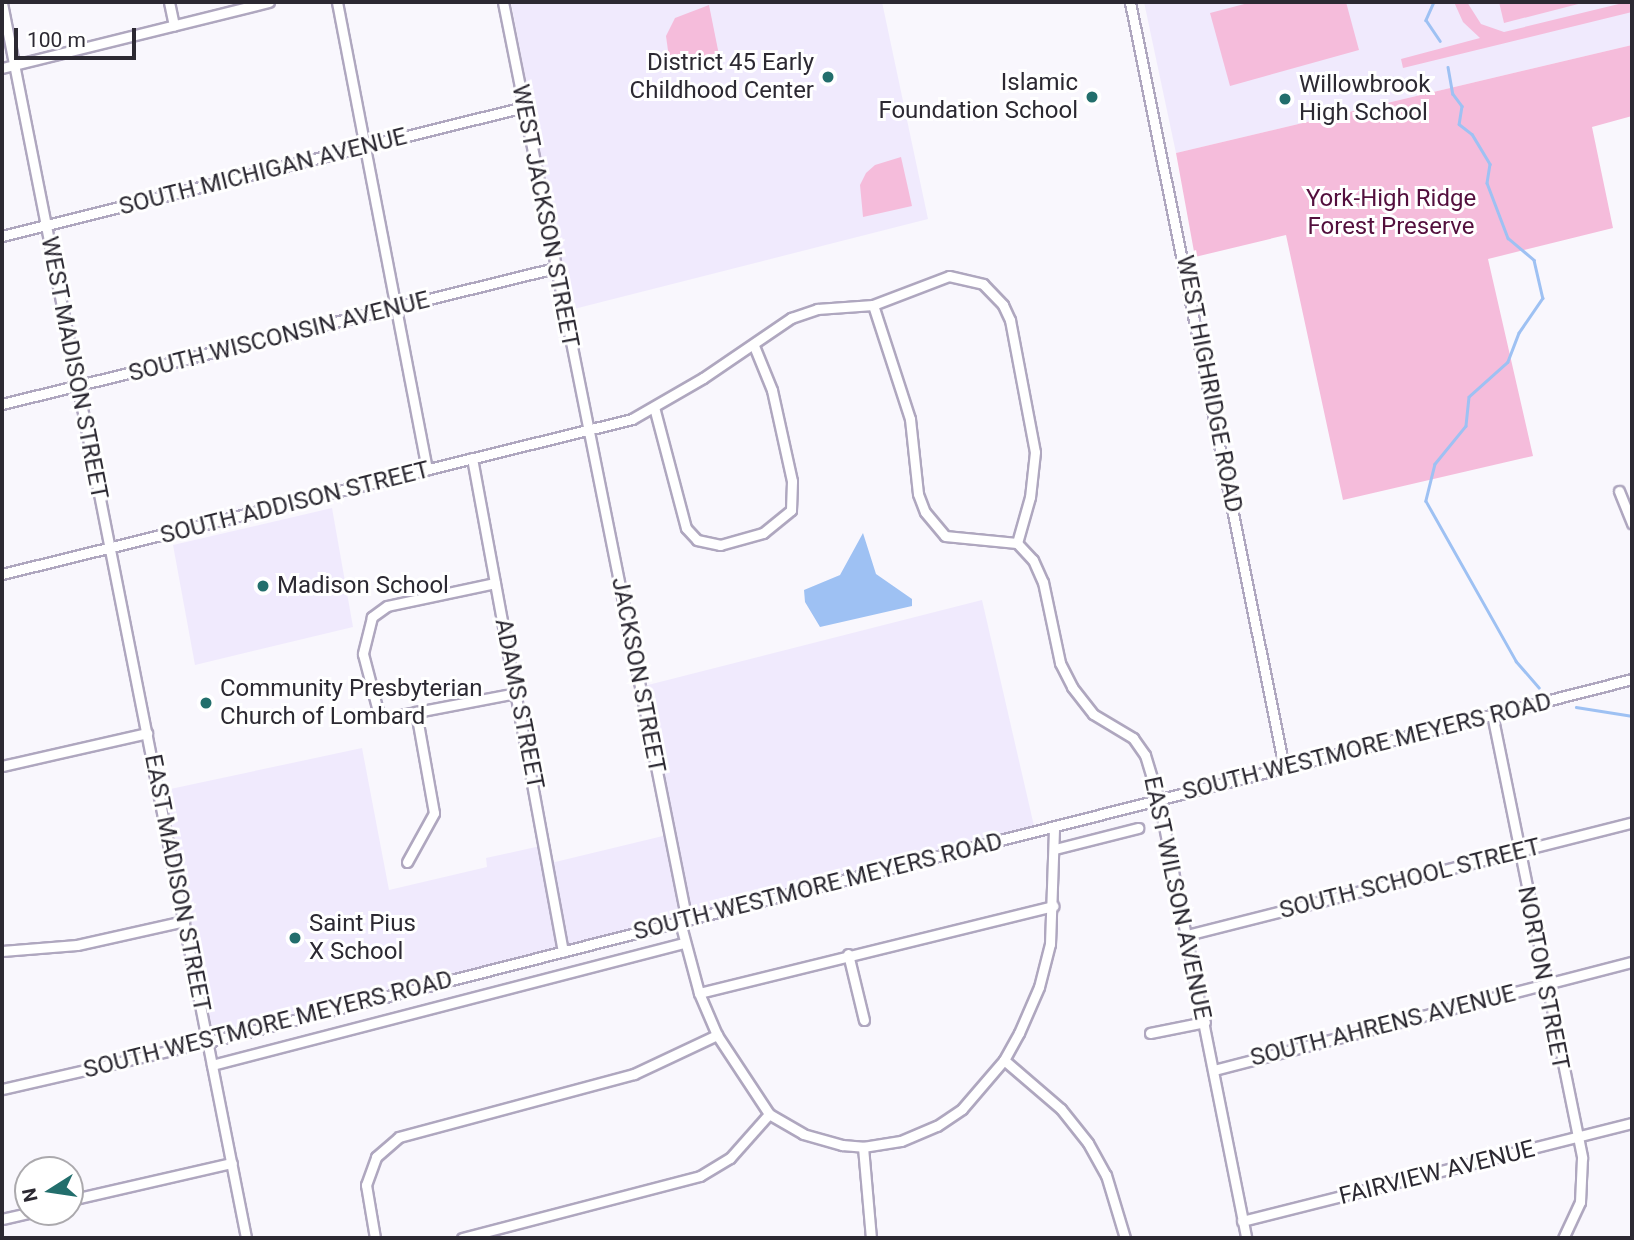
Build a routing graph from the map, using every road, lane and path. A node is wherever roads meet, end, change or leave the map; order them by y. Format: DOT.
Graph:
graph roads {
  1 [pos="169,2"];
  2 [pos="269,2"];
  3 [pos="337,2"];
  4 [pos="503,2"];
  5 [pos="1130,2"];
  6 [pos="2,3"];
  7 [pos="174,25"];
  8 [pos="14,65"];
  9 [pos="2,68"];
  10 [pos="524,107"];
  11 [pos="365,147"];
  12 [pos="46,226"];
  13 [pos="2,236"];
  14 [pos="555,268"];
  15 [pos="873,305"];
  16 [pos="396,307"];
  17 [pos="754,346"];
  18 [pos="77,386"];
  19 [pos="2,404"];
  20 [pos="654,407"];
  21 [pos="587,429"];
  22 [pos="472,458"];
  23 [pos="427,469"];
  24 [pos="1619,491"];
  25 [pos="1632,523"];
  26 [pos="1017,543"];
  27 [pos="110,549"];
  28 [pos="2,574"];
  29 [pos="495,583"];
  30 [pos="1632,679"];
  31 [pos="516,693"];
  32 [pos="416,712"];
  33 [pos="1492,714"];
  34 [pos="147,733"];
  35 [pos="2,766"];
  36 [pos="1284,767"];
  37 [pos="1159,801"];
  38 [pos="1632,822"];
  39 [pos="1054,827"];
  40 [pos="1138,828"];
  41 [pos="1055,849"];
  42 [pos="1518,851"];
  43 [pos="407,862"];
  44 [pos="1053,906"];
  45 [pos="184,921"];
  46 [pos="683,922"];
  47 [pos="1187,935"];
  48 [pos="685,943"];
  49 [pos="2,951"];
  50 [pos="563,952"];
  51 [pos="848,954"];
  52 [pos="1632,962"];
  53 [pos="1544,985"];
  54 [pos="699,993"];
  55 [pos="864,1020"];
  56 [pos="1205,1022"];
  57 [pos="1150,1033"];
  58 [pos="717,1035"];
  59 [pos="208,1042"];
  60 [pos="1004,1060"];
  61 [pos="212,1065"];
  62 [pos="1214,1070"];
  63 [pos="2,1089"];
  64 [pos="769,1114"];
  65 [pos="1632,1123"];
  66 [pos="1577,1137"];
  67 [pos="863,1147"];
  68 [pos="232,1163"];
  69 [pos="359,1164"];
  70 [pos="370,1168"];
  71 [pos="84,1197"];
  72 [pos="1242,1221"];
  73 [pos="246,1238"];
  74 [pos="375,1238"];
  75 [pos="462,1238"];
  76 [pos="871,1238"];
  77 [pos="1125,1238"];
  78 [pos="1246,1238"];
  79 [pos="1563,1238"];
  1 -- 7 [label="street"];
  2 -- 7 [label="street"];
  3 -- 11 [label="street"];
  4 -- 10 [label="street, WEST JACKSON STREET"];
  5 -- 36 [label="street, WEST HIGHRIDGE ROAD"];
  6 -- 8 [label="street, WEST MADISON STREET"];
  7 -- 8 [label="street"];
  8 -- 9 [label="street"];
  8 -- 12 [label="street, WEST MADISON STREET"];
  10 -- 11 [label="street, SOUTH MICHIGAN AVENUE"];
  10 -- 14 [label="street, WEST JACKSON STREET"];
  11 -- 12 [label="street, SOUTH MICHIGAN AVENUE"];
  11 -- 16 [label="street"];
  12 -- 13 [label="street, SOUTH MICHIGAN AVENUE"];
  12 -- 18 [label="street, WEST MADISON STREET"];
  14 -- 16 [label="street, SOUTH WISCONSIN AVENUE"];
  14 -- 21 [label="street, WEST JACKSON STREET"];
  15 -- 17 [label="street, SOUTH ADDISON STREET"];
  15 -- 26 [label="street"];
  15 -- 26 [label="street, SOUTH ADDISON STREET"];
  16 -- 18 [label="street, SOUTH WISCONSIN AVENUE"];
  16 -- 23 [label="street"];
  17 -- 20 [label="street, SOUTH ADDISON STREET"];
  17 -- 20 [label="street"];
  18 -- 19 [label="street, SOUTH WISCONSIN AVENUE"];
  18 -- 27 [label="street, WEST MADISON STREET"];
  20 -- 21 [label="street, SOUTH ADDISON STREET"];
  21 -- 22 [label="street, SOUTH ADDISON STREET"];
  21 -- 46 [label="street, JACKSON STREET"];
  22 -- 23 [label="street, SOUTH ADDISON STREET"];
  22 -- 29 [label="street, ADAMS STREET"];
  23 -- 27 [label="street, SOUTH ADDISON STREET"];
  24 -- 25 [label="street"];
  26 -- 37 [label="street, EAST WILSON AVENUE"];
  27 -- 28 [label="street, SOUTH ADDISON STREET"];
  27 -- 34 [label="street, WEST MADISON STREET"];
  29 -- 31 [label="street, ADAMS STREET"];
  29 -- 32 [label="street"];
  30 -- 33 [label="street, SOUTH WESTMORE MEYERS ROAD"];
  31 -- 32 [label="street"];
  31 -- 50 [label="street, ADAMS STREET"];
  32 -- 43 [label="street"];
  33 -- 36 [label="street, SOUTH WESTMORE MEYERS ROAD"];
  33 -- 42 [label="street, NORTON STREET"];
  34 -- 35 [label="street"];
  34 -- 45 [label="street, EAST MADISON STREET"];
  36 -- 37 [label="street, SOUTH WESTMORE MEYERS ROAD"];
  37 -- 39 [label="street, SOUTH WESTMORE MEYERS ROAD"];
  37 -- 47 [label="street, EAST WILSON AVENUE"];
  38 -- 42 [label="street, SOUTH SCHOOL STREET"];
  39 -- 41 [label="street"];
  39 -- 46 [label="street, SOUTH WESTMORE MEYERS ROAD"];
  40 -- 41 [label="street"];
  41 -- 44 [label="street"];
  42 -- 47 [label="street, SOUTH SCHOOL STREET"];
  42 -- 53 [label="street, NORTON STREET"];
  44 -- 51 [label="street"];
  44 -- 60 [label="street"];
  45 -- 49 [label="street"];
  45 -- 59 [label="street, EAST MADISON STREET"];
  46 -- 48 [label="street, JACKSON STREET"];
  46 -- 50 [label="street, SOUTH WESTMORE MEYERS ROAD"];
  47 -- 56 [label="street, EAST WILSON AVENUE"];
  48 -- 54 [label="street, JACKSON STREET"];
  48 -- 61 [label="street"];
  50 -- 59 [label="street, SOUTH WESTMORE MEYERS ROAD"];
  51 -- 54 [label="street"];
  51 -- 55 [label="street"];
  52 -- 53 [label="street, SOUTH AHRENS AVENUE"];
  53 -- 62 [label="street, SOUTH AHRENS AVENUE"];
  53 -- 66 [label="street, NORTON STREET"];
  54 -- 58 [label="street, JACKSON STREET"];
  56 -- 57 [label="street"];
  56 -- 62 [label="street, EAST WILSON AVENUE"];
  58 -- 64 [label="street, JACKSON STREET"];
  58 -- 70 [label="street"];
  59 -- 61 [label="street, EAST MADISON STREET"];
  59 -- 63 [label="street, SOUTH WESTMORE MEYERS ROAD"];
  60 -- 67 [label="street"];
  60 -- 77 [label="street"];
  61 -- 68 [label="street, EAST MADISON STREET"];
  62 -- 72 [label="street, EAST WILSON AVENUE"];
  64 -- 67 [label="street"];
  64 -- 75 [label="street"];
  65 -- 66 [label="street, FAIRVIEW AVENUE"];
  66 -- 72 [label="street, FAIRVIEW AVENUE"];
  66 -- 79 [label="street, NORTON STREET"];
  67 -- 76 [label="street"];
  68 -- 71 [label="street"];
  68 -- 73 [label="street, EAST MADISON STREET"];
  69 -- 70 [label="street"];
  70 -- 74 [label="street"];
  72 -- 78 [label="street, EAST WILSON AVENUE"];
}
